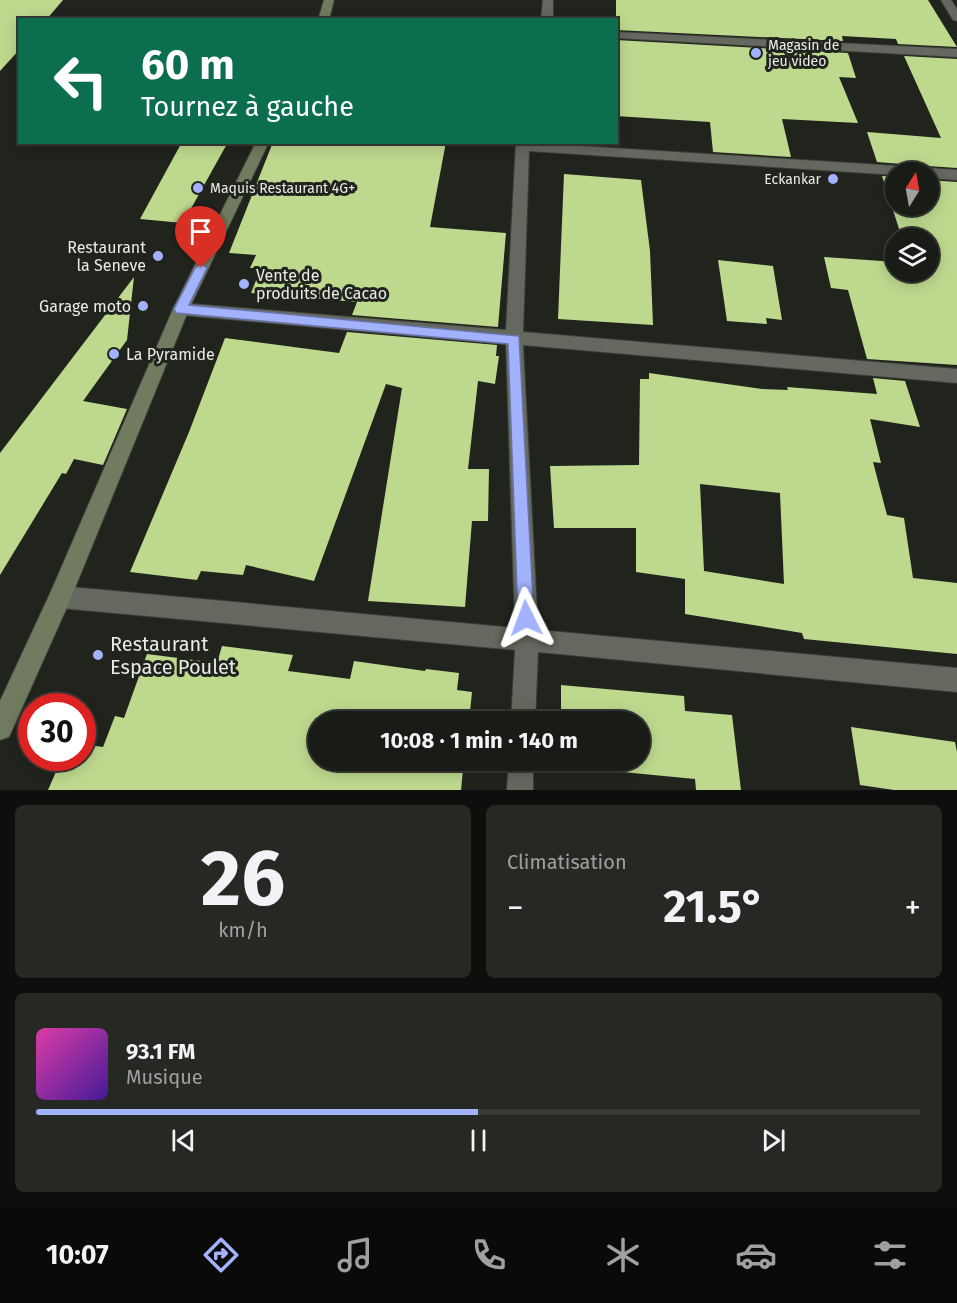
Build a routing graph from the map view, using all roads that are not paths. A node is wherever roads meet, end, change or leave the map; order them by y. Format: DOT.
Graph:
graph roads {
  1 [pos="329,0"];
  2 [pos="548,0"];
  3 [pos="946,0"];
  4 [pos="324,18"];
  5 [pos="547,18"];
  6 [pos="957,18"];
  7 [pos="618,35"];
  8 [pos="957,53"];
  9 [pos="262,144"];
  10 [pos="523,144"];
  11 [pos="885,170"];
  12 [pos="939,174"];
  13 [pos="957,175"];
  14 [pos="181,309"];
  15 [pos="514,339"];
  16 [pos="957,376"];
  17 [pos="60,597"];
  18 [pos="527,641"];
  19 [pos="957,680"];
  20 [pos="524,711"];
  21 [pos="0,728"];
  22 [pos="521,771"];
  23 [pos="520,790"];
  1 -- 4 [label="main road"];
  2 -- 5 [label="street"];
  3 -- 6 [label="street"];
  7 -- 8 [label="street"];
  9 -- 14 [label="main road"];
  10 -- 11 [label="street"];
  10 -- 15 [label="street"];
  12 -- 13 [label="street"];
  14 -- 15 [label="street"];
  14 -- 17 [label="main road"];
  15 -- 16 [label="street"];
  15 -- 18 [label="street"];
  17 -- 18 [label="street"];
  17 -- 21 [label="main road"];
  18 -- 19 [label="street"];
  18 -- 20 [label="street"];
  22 -- 23 [label="street"];
}
